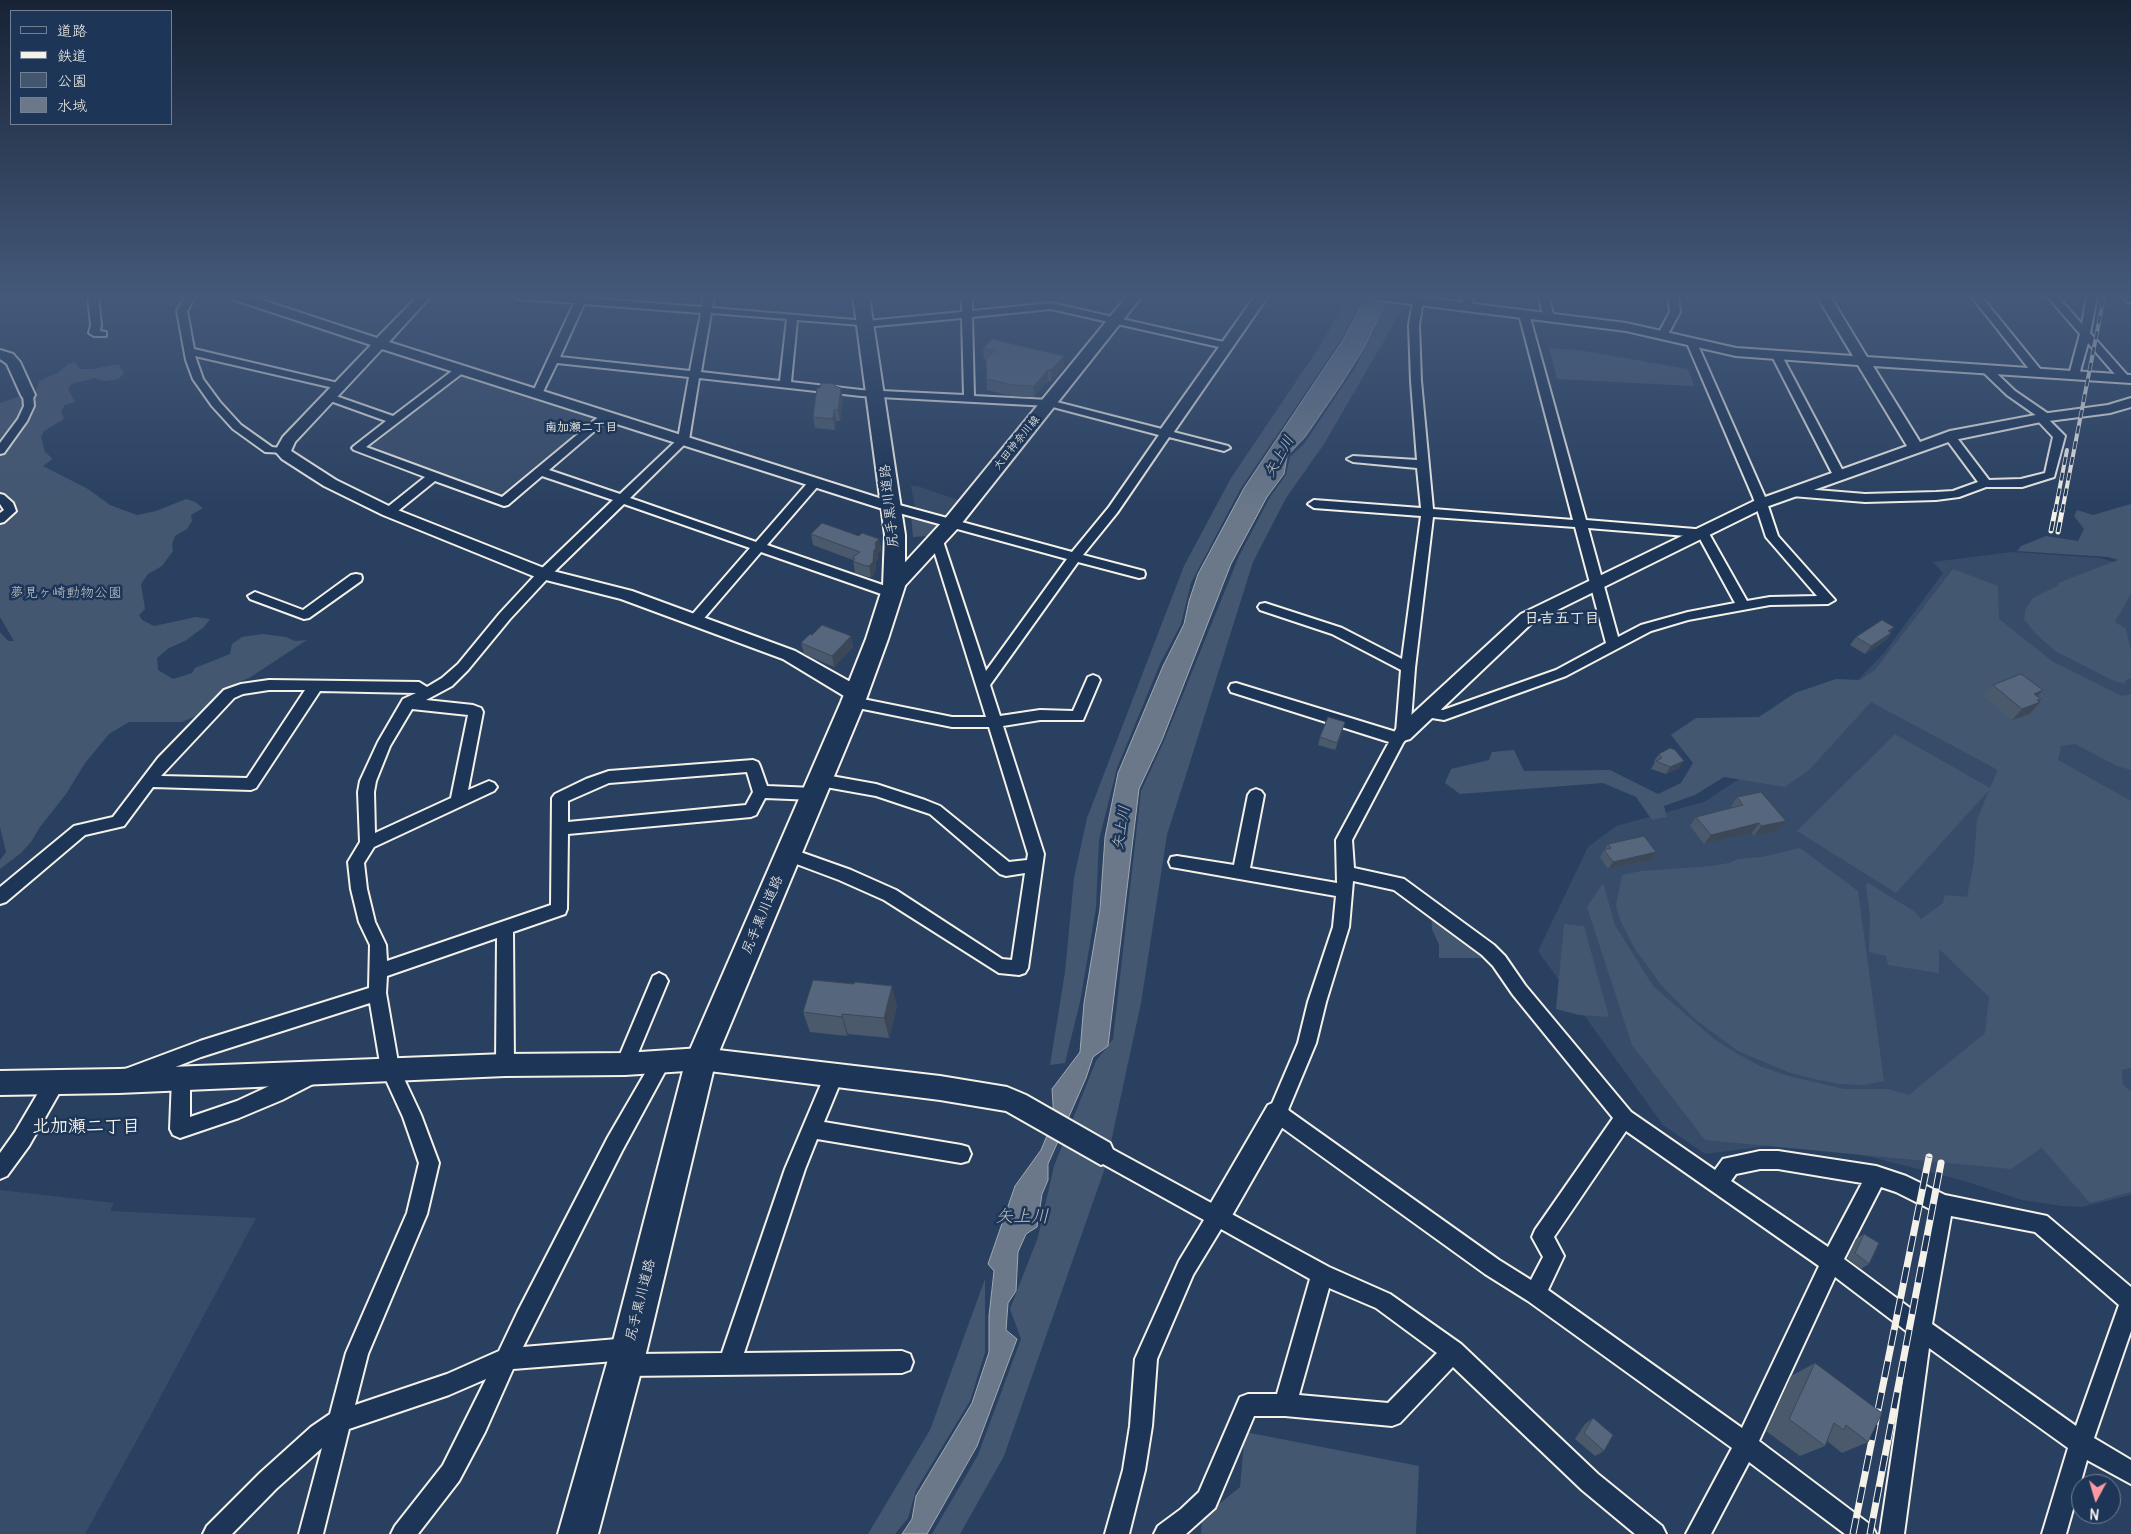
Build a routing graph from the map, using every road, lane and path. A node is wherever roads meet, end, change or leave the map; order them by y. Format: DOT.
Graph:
graph roads {
  1 [pos="16,368"];
  2 [pos="194,368"];
  3 [pos="248,368"];
  4 [pos="357,368"];
  5 [pos="453,368"];
  6 [pos="549,368"];
  7 [pos="629,368"];
  8 [pos="695,368"];
  9 [pos="787,368"];
  10 [pos="870,368"];
  11 [pos="968,368"];
  12 [pos="1078,368"];
  13 [pos="1213,368"];
  14 [pos="1416,368"];
  15 [pos="1538,368"];
  16 [pos="1702,368"];
  17 [pos="1783,368"];
  18 [pos="1867,368"];
  19 [pos="1964,368"];
  20 [pos="2033,368"];
  21 [pos="2076,368"];
  22 [pos="2117,368"];
  23 [pos="1986,369"];
  24 [pos="460,370"];
  25 [pos="2037,372"];
  26 [pos="694,375"];
  27 [pos="2074,375"];
  28 [pos="2127,378"];
  29 [pos="785,385"];
  30 [pos="334,392"];
  31 [pos="537,394"];
  32 [pos="874,394"];
  33 [pos="28,395"];
  34 [pos="968,399"];
  35 [pos="2131,402"];
  36 [pos="1049,403"];
  37 [pos="606,416"];
  38 [pos="2044,418"];
  39 [pos="394,420"];
  40 [pos="1166,433"];
  41 [pos="1950,436"];
  42 [pos="683,440"];
  43 [pos="1224,448"];
  44 [pos="1916,448"];
  45 [pos="0,451"];
  46 [pos="283,451"];
  47 [pos="1353,459"];
  48 [pos="1424,465"];
  49 [pos="540,471"];
  50 [pos="1839,475"];
  51 [pos="434,476"];
  52 [pos="814,483"];
  53 [pos="1985,483"];
  54 [pos="1792,492"];
  55 [pos="0,498"];
  56 [pos="622,499"];
  57 [pos="1314,504"];
  58 [pos="1760,504"];
  59 [pos="892,507"];
  60 [pos="389,512"];
  61 [pos="1427,513"];
  62 [pos="0,519"];
  63 [pos="952,524"];
  64 [pos="1579,524"];
  65 [pos="1703,533"];
  66 [pos="937,541"];
  67 [pos="758,546"];
  68 [pos="1075,557"];
  69 [pos="544,574"];
  70 [pos="1139,574"];
  71 [pos="356,578"];
  72 [pos="1596,584"];
  73 [pos="893,589"];
  74 [pos="255,596"];
  75 [pos="1743,605"];
  76 [pos="1265,607"];
  77 [pos="695,620"];
  78 [pos="1613,645"];
  79 [pos="1408,668"];
  80 [pos="1093,680"];
  81 [pos="983,684"];
  82 [pos="315,687"];
  83 [pos="1236,688"];
  84 [pos="424,693"];
  85 [pos="854,698"];
  86 [pos="408,703"];
  87 [pos="1426,712"];
  88 [pos="996,722"];
  89 [pos="1401,737"];
  90 [pos="149,781"];
  91 [pos="489,787"];
  92 [pos="817,787"];
  93 [pos="762,792"];
  94 [pos="1256,795"];
  95 [pos="458,801"];
  96 [pos="560,829"];
  97 [pos="368,843"];
  98 [pos="789,854"];
  99 [pos="1178,862"];
  100 [pos="1035,866"];
  101 [pos="1241,873"];
  102 [pos="1345,882"];
  103 [pos="0,897"];
  104 [pos="505,929"];
  105 [pos="379,971"];
  106 [pos="659,981"];
  107 [pos="377,993"];
  108 [pos="701,1059"];
  109 [pos="661,1062"];
  110 [pos="625,1064"];
  111 [pos="505,1065"];
  112 [pos="390,1069"];
  113 [pos="314,1074"];
  114 [pos="834,1076"];
  115 [pos="181,1078"];
  116 [pos="119,1080"];
  117 [pos="55,1082"];
  118 [pos="0,1083"];
  119 [pos="1277,1113"];
  120 [pos="1624,1118"];
  121 [pos="812,1129"];
  122 [pos="1101,1152"];
  123 [pos="961,1154"];
  124 [pos="0,1169"];
  125 [pos="1876,1176"];
  126 [pos="1717,1184"];
  127 [pos="1943,1205"];
  128 [pos="1217,1217"];
  129 [pos="1831,1262"];
  130 [pos="1322,1274"];
  131 [pos="1535,1294"];
  132 [pos="2131,1301"];
  133 [pos="1921,1329"];
  134 [pos="1453,1352"];
  135 [pos="626,1357"];
  136 [pos="506,1359"];
  137 [pos="902,1362"];
  138 [pos="729,1364"];
  139 [pos="1285,1405"];
  140 [pos="338,1422"];
  141 [pos="2081,1443"];
  142 [pos="1746,1445"];
  143 [pos="2131,1473"];
  144 [pos="215,1534"];
  145 [pos="312,1534"];
  146 [pos="403,1534"];
  147 [pos="578,1534"];
  148 [pos="1117,1534"];
  149 [pos="1166,1534"];
  150 [pos="1654,1534"];
  151 [pos="1698,1534"];
  152 [pos="1864,1534"];
  153 [pos="1892,1534"];
  154 [pos="2054,1534"];
  1 -- 33 [label="street"];
  2 -- 46 [label="street"];
  3 -- 30 [label="street"];
  4 -- 30 [label="street"];
  5 -- 24 [label="street"];
  6 -- 31 [label="street"];
  7 -- 26 [label="street"];
  8 -- 26 [label="street"];
  9 -- 29 [label="street"];
  10 -- 32 [label="main road, 尻手黒川道路"];
  11 -- 34 [label="street"];
  12 -- 36 [label="main road, 大田神奈川線"];
  13 -- 40 [label="street"];
  14 -- 48 [label="street"];
  15 -- 64 [label="street"];
  16 -- 58 [label="street"];
  17 -- 50 [label="street"];
  18 -- 44 [label="street"];
  19 -- 23 [label="street"];
  20 -- 25 [label="street"];
  21 -- 27 [label="street"];
  22 -- 28 [label="street"];
  23 -- 25 [label="street"];
  23 -- 38 [label="street"];
  24 -- 31 [label="street"];
  24 -- 39 [label="street"];
  25 -- 27 [label="street"];
  26 -- 29 [label="street"];
  26 -- 42 [label="street"];
  27 -- 28 [label="street"];
  29 -- 32 [label="street"];
  30 -- 39 [label="street"];
  30 -- 46 [label="street"];
  31 -- 37 [label="street"];
  32 -- 34 [label="street"];
  32 -- 59 [label="main road, 尻手黒川道路"];
  33 -- 45 [label="street"];
  34 -- 36 [label="street"];
  35 -- 38 [label="street"];
  36 -- 40 [label="street"];
  36 -- 63 [label="main road, 大田神奈川線"];
  37 -- 42 [label="street"];
  37 -- 49 [label="street"];
  38 -- 41 [label="street"];
  38 -- 53 [label="street"];
  39 -- 51 [label="street"];
  40 -- 43 [label="street"];
  40 -- 68 [label="street"];
  41 -- 44 [label="street"];
  41 -- 53 [label="street"];
  42 -- 52 [label="street"];
  42 -- 56 [label="street"];
  44 -- 50 [label="street"];
  46 -- 60 [label="street"];
  47 -- 48 [label="street"];
  48 -- 61 [label="street"];
  49 -- 51 [label="street"];
  49 -- 56 [label="street"];
  50 -- 54 [label="street"];
  51 -- 60 [label="street"];
  52 -- 59 [label="street"];
  52 -- 67 [label="street"];
  53 -- 54 [label="street"];
  54 -- 58 [label="street"];
  55 -- 62 [label="street"];
  56 -- 67 [label="street"];
  56 -- 69 [label="street"];
  57 -- 61 [label="street"];
  58 -- 65 [label="street"];
  58 -- 75 [label="street"];
  59 -- 63 [label="street"];
  59 -- 73 [label="main road, 尻手黒川道路"];
  60 -- 69 [label="street"];
  61 -- 64 [label="street"];
  61 -- 79 [label="street"];
  63 -- 66 [label="main road, 大田神奈川線"];
  63 -- 68 [label="street"];
  64 -- 65 [label="street"];
  64 -- 72 [label="street"];
  65 -- 72 [label="street"];
  65 -- 75 [label="street"];
  66 -- 73 [label="main road, 大田神奈川線"];
  66 -- 81 [label="street"];
  67 -- 73 [label="street"];
  67 -- 77 [label="street"];
  68 -- 70 [label="street"];
  68 -- 81 [label="street"];
  69 -- 77 [label="street"];
  69 -- 84 [label="street"];
  71 -- 74 [label="street"];
  72 -- 78 [label="street"];
  72 -- 87 [label="street"];
  73 -- 85 [label="main road, 尻手黒川道路"];
  75 -- 78 [label="street"];
  76 -- 79 [label="street"];
  77 -- 85 [label="street"];
  78 -- 87 [label="street"];
  79 -- 89 [label="street"];
  80 -- 88 [label="street"];
  81 -- 88 [label="street"];
  82 -- 84 [label="street"];
  82 -- 90 [label="street"];
  82 -- 90 [label="street"];
  83 -- 89 [label="street"];
  84 -- 86 [label="street"];
  85 -- 88 [label="street"];
  85 -- 92 [label="main road, 尻手黒川道路"];
  86 -- 95 [label="street"];
  86 -- 97 [label="street"];
  87 -- 89 [label="street"];
  88 -- 100 [label="street"];
  89 -- 102 [label="street"];
  90 -- 103 [label="street"];
  91 -- 95 [label="street"];
  92 -- 93 [label="street"];
  92 -- 98 [label="main road, 尻手黒川道路"];
  92 -- 100 [label="street"];
  93 -- 96 [label="street"];
  93 -- 96 [label="street"];
  94 -- 101 [label="street"];
  95 -- 97 [label="street"];
  96 -- 104 [label="street"];
  97 -- 105 [label="street"];
  98 -- 100 [label="street"];
  98 -- 108 [label="main road, 尻手黒川道路"];
  99 -- 101 [label="street"];
  101 -- 102 [label="street"];
  102 -- 119 [label="street"];
  102 -- 120 [label="street"];
  104 -- 105 [label="street"];
  104 -- 111 [label="street"];
  105 -- 107 [label="street"];
  106 -- 110 [label="street"];
  107 -- 112 [label="street"];
  107 -- 116 [label="street"];
  108 -- 109 [label="street"];
  108 -- 114 [label="street"];
  108 -- 135 [label="main road, 尻手黒川道路"];
  109 -- 110 [label="street"];
  109 -- 136 [label="street"];
  110 -- 111 [label="street"];
  111 -- 112 [label="street"];
  112 -- 113 [label="street"];
  112 -- 140 [label="street"];
  113 -- 115 [label="street"];
  113 -- 115 [label="street"];
  114 -- 121 [label="street"];
  114 -- 122 [label="street"];
  115 -- 116 [label="street"];
  116 -- 117 [label="street"];
  117 -- 118 [label="street"];
  117 -- 124 [label="street"];
  119 -- 128 [label="street"];
  119 -- 131 [label="street"];
  120 -- 126 [label="street"];
  120 -- 131 [label="street"];
  121 -- 123 [label="street"];
  121 -- 138 [label="street"];
  122 -- 128 [label="street"];
  125 -- 126 [label="street"];
  125 -- 127 [label="street"];
  125 -- 129 [label="street"];
  126 -- 129 [label="street"];
  127 -- 132 [label="street"];
  127 -- 133 [label="street"];
  128 -- 130 [label="street"];
  128 -- 148 [label="street"];
  129 -- 133 [label="street"];
  129 -- 142 [label="street"];
  130 -- 134 [label="street"];
  130 -- 139 [label="street"];
  131 -- 142 [label="street"];
  132 -- 141 [label="street"];
  133 -- 141 [label="street"];
  133 -- 153 [label="street"];
  134 -- 139 [label="street"];
  134 -- 150 [label="street"];
  135 -- 136 [label="street"];
  135 -- 138 [label="street"];
  135 -- 147 [label="main road, 尻手黒川道路"];
  136 -- 140 [label="street"];
  136 -- 146 [label="street"];
  137 -- 138 [label="street"];
  139 -- 149 [label="street"];
  140 -- 144 [label="street"];
  140 -- 145 [label="street"];
  141 -- 143 [label="street"];
  141 -- 154 [label="street"];
  142 -- 151 [label="street"];
  142 -- 152 [label="street"];
}
